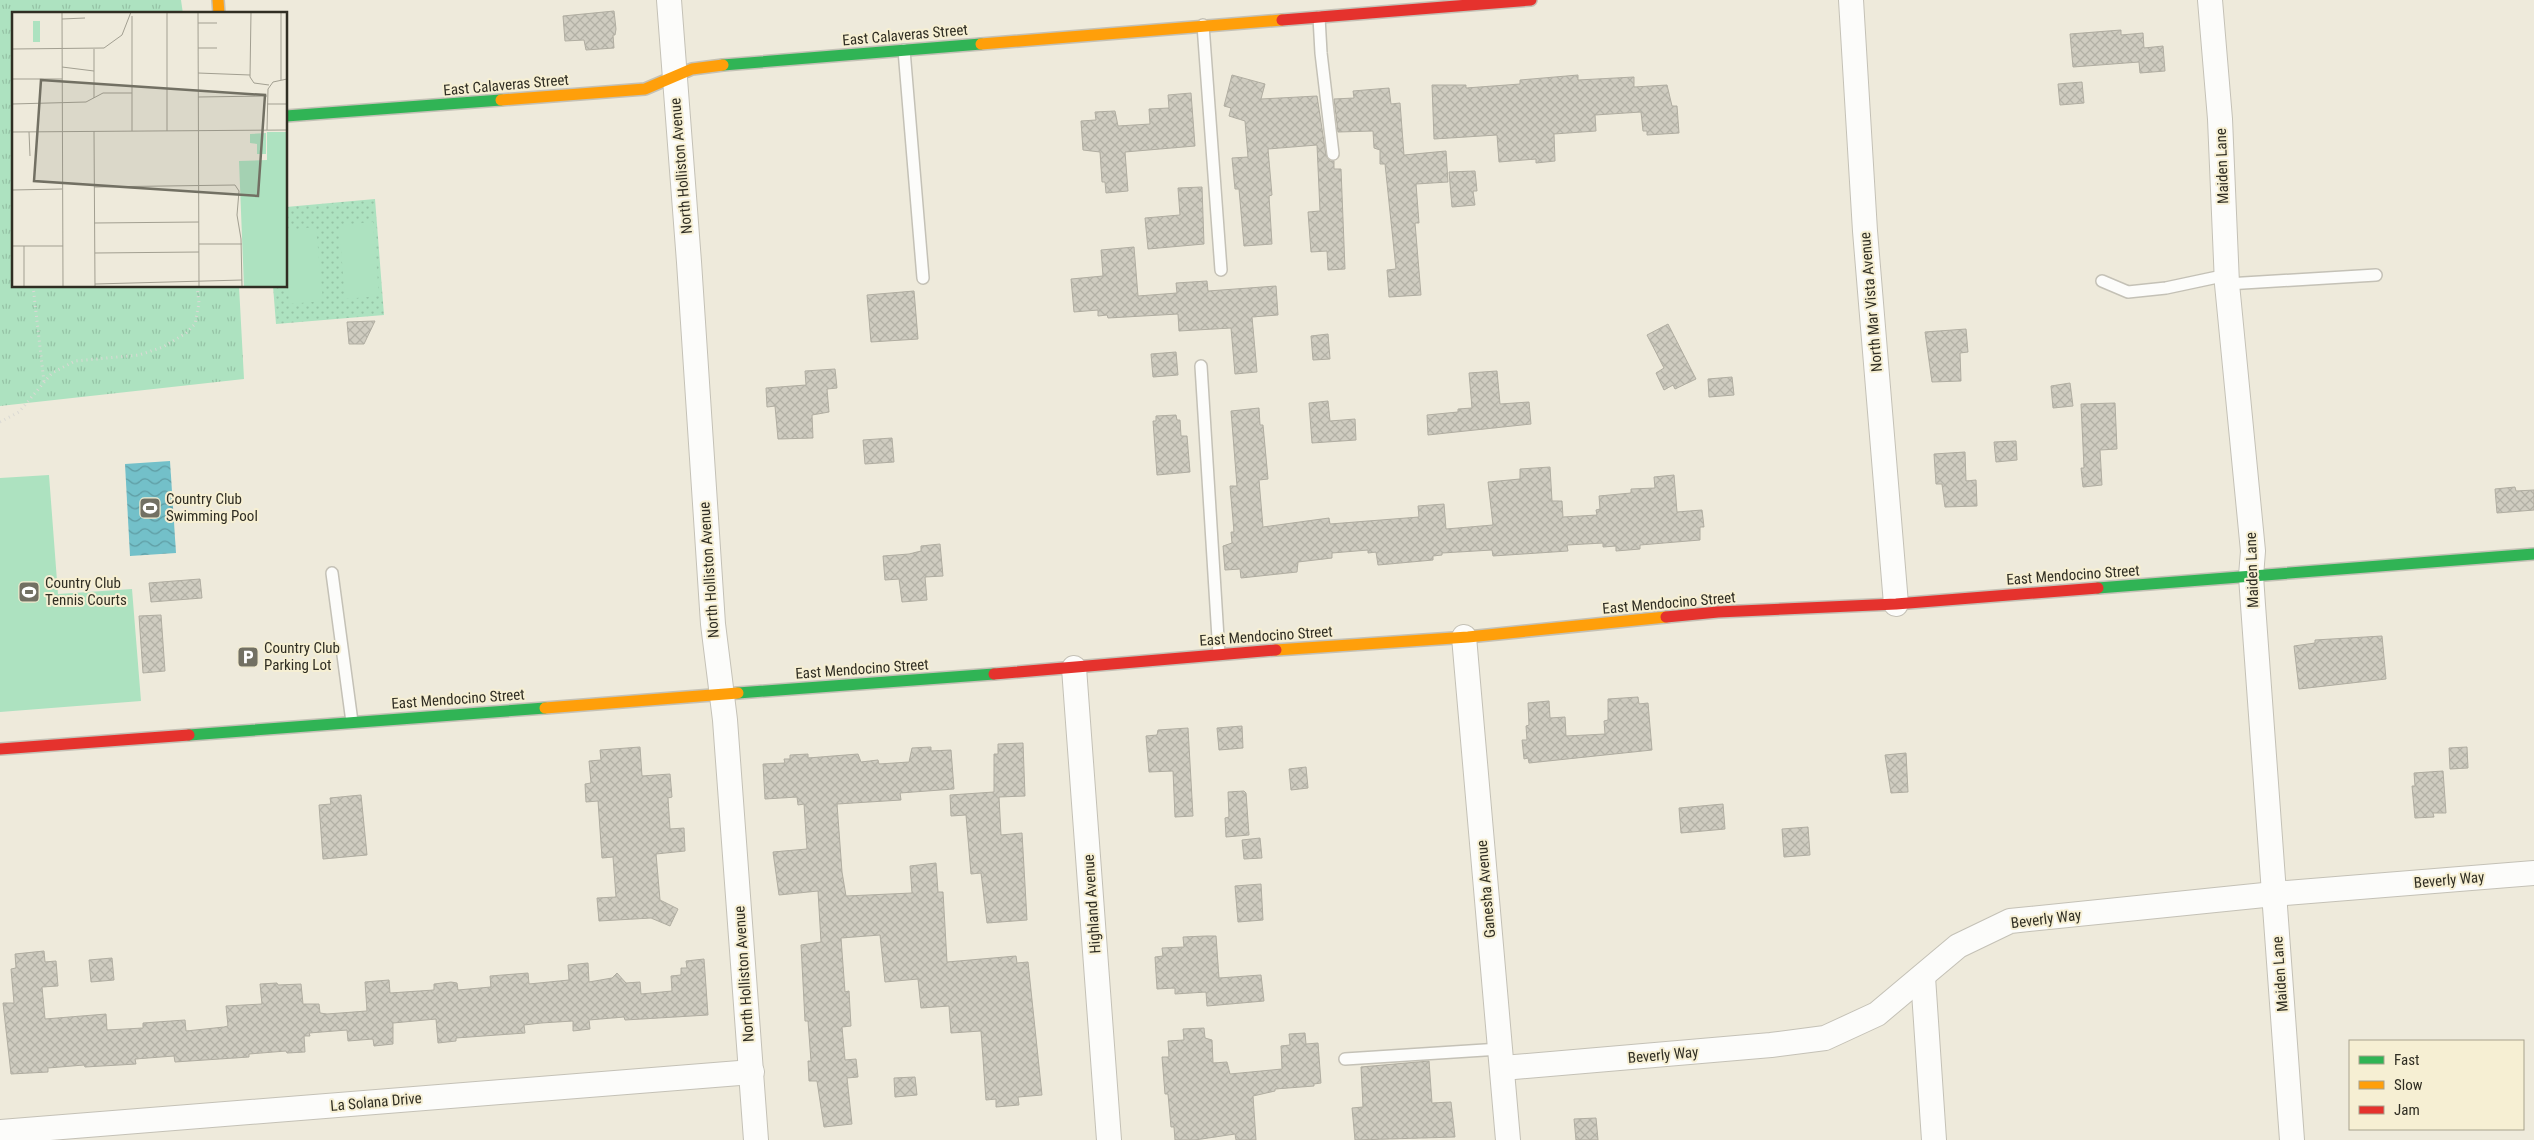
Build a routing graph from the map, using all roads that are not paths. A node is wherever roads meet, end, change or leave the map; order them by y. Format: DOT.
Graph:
graph roads {
  1 [pos="668,0"];
  2 [pos="1531,0"];
  3 [pos="1851,0"];
  4 [pos="2210,0"];
  5 [pos="1319,16"];
  6 [pos="1203,25"];
  7 [pos="904,50"];
  8 [pos="674,75"];
  9 [pos="288,116"];
  10 [pos="1333,154"];
  11 [pos="1221,270"];
  12 [pos="2376,275"];
  13 [pos="923,278"];
  14 [pos="2227,280"];
  15 [pos="2102,281"];
  16 [pos="1201,366"];
  17 [pos="2534,554"];
  18 [pos="332,573"];
  19 [pos="2251,576"];
  20 [pos="1896,604"];
  21 [pos="1464,637"];
  22 [pos="1219,654"];
  23 [pos="1074,668"];
  24 [pos="721,694"];
  25 [pos="352,722"];
  26 [pos="0,749"];
  27 [pos="2534,873"];
  28 [pos="2274,894"];
  29 [pos="1923,977"];
  30 [pos="1501,1058"];
  31 [pos="1345,1059"];
  32 [pos="752,1072"];
  33 [pos="0,1132"];
  34 [pos="756,1140"];
  35 [pos="1109,1140"];
  36 [pos="1508,1140"];
  37 [pos="1934,1140"];
  38 [pos="2292,1140"];
  1 -- 8 [label="street, North Holliston Avenue"];
  2 -- 5 [label="street, East Calaveras Street"];
  3 -- 20 [label="street, North Mar Vista Avenue"];
  4 -- 14 [label="street, Maiden Lane"];
  5 -- 6 [label="street, East Calaveras Street"];
  5 -- 10 [label="lane"];
  6 -- 7 [label="street, East Calaveras Street"];
  6 -- 11 [label="lane"];
  7 -- 8 [label="street, East Calaveras Street"];
  7 -- 13 [label="lane"];
  8 -- 9 [label="street, East Calaveras Street"];
  8 -- 24 [label="street, North Holliston Avenue"];
  12 -- 14 [label="lane"];
  14 -- 15 [label="lane"];
  14 -- 19 [label="street, Maiden Lane"];
  16 -- 22 [label="lane"];
  17 -- 19 [label="street, East Mendocino Street"];
  18 -- 25 [label="lane"];
  19 -- 20 [label="street, East Mendocino Street"];
  19 -- 28 [label="street, Maiden Lane"];
  20 -- 21 [label="street, East Mendocino Street"];
  21 -- 22 [label="street, East Mendocino Street"];
  21 -- 30 [label="street, Ganesha Avenue"];
  22 -- 23 [label="street, East Mendocino Street"];
  23 -- 24 [label="street, East Mendocino Street"];
  23 -- 35 [label="street, Highland Avenue"];
  24 -- 25 [label="street, East Mendocino Street"];
  24 -- 32 [label="street, North Holliston Avenue"];
  25 -- 26 [label="street, East Mendocino Street"];
  27 -- 28 [label="street, Beverly Way"];
  28 -- 29 [label="street, Beverly Way"];
  28 -- 38 [label="street, Maiden Lane"];
  29 -- 30 [label="street, Beverly Way"];
  29 -- 37 [label="street"];
  30 -- 31 [label="lane"];
  30 -- 36 [label="street, Ganesha Avenue"];
  32 -- 33 [label="street, La Solana Drive"];
  32 -- 34 [label="street, North Holliston Avenue"];
}
